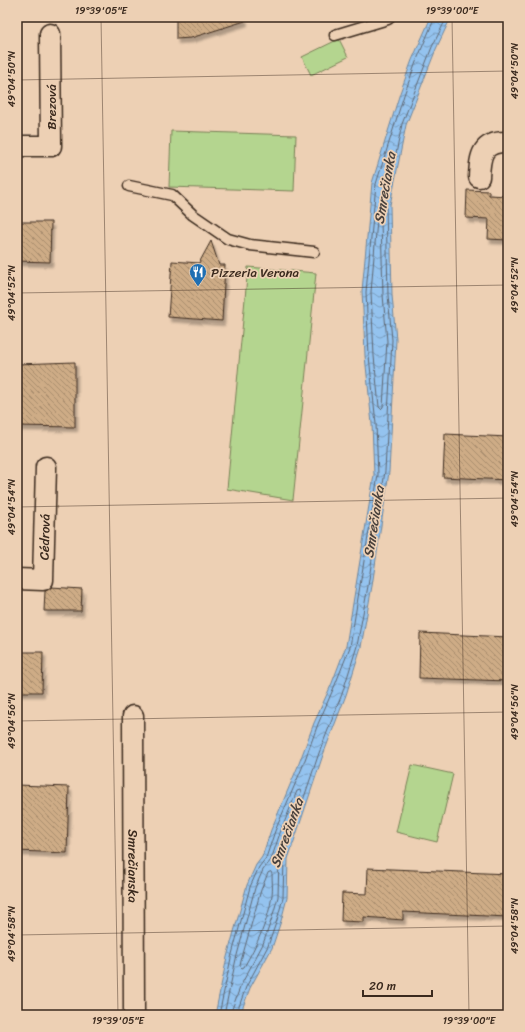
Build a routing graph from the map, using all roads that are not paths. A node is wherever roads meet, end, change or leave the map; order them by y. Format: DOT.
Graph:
graph roads {
  1 [pos="389,17"];
  2 [pos="50,34"];
  3 [pos="335,35"];
  4 [pos="508,142"];
  5 [pos="17,146"];
  6 [pos="479,177"];
  7 [pos="129,186"];
  8 [pos="314,252"];
  9 [pos="46,467"];
  10 [pos="17,580"];
  11 [pos="133,716"];
  12 [pos="134,1015"];
  1 -- 3 [label="lane"];
  2 -- 5 [label="street, Brezová"];
  4 -- 6 [label="street"];
  7 -- 8 [label="lane"];
  9 -- 10 [label="street, Cédrová"];
  11 -- 12 [label="street, Smrečianska"];
}
